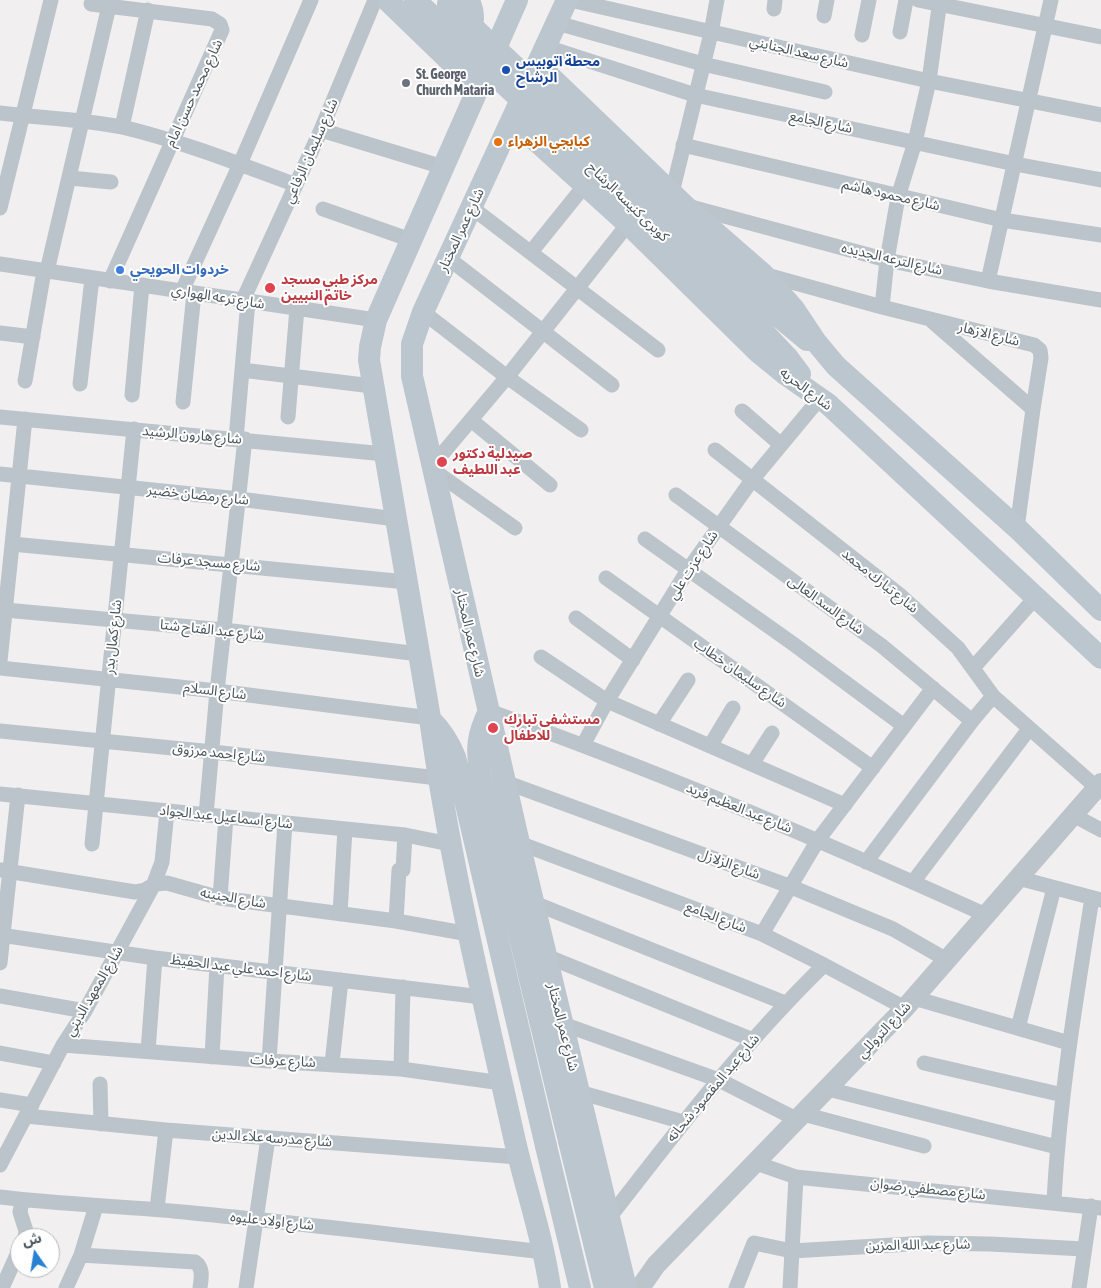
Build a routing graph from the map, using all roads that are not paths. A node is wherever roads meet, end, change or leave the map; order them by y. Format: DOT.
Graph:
graph roads {
  1 [pos="50,0"];
  2 [pos="310,0"];
  3 [pos="375,0"];
  4 [pos="386,0"];
  5 [pos="415,0"];
  6 [pos="517,0"];
  7 [pos="569,0"];
  8 [pos="717,0"];
  9 [pos="827,0"];
  10 [pos="869,0"];
  11 [pos="906,0"];
  12 [pos="918,0"];
  13 [pos="1052,0"];
  14 [pos="940,2"];
  15 [pos="91,4"];
  16 [pos="109,6"];
  17 [pos="148,10"];
  18 [pos="448,10"];
  19 [pos="824,16"];
  20 [pos="557,23"];
  21 [pos="1045,26"];
  22 [pos="711,32"];
  23 [pos="900,32"];
  24 [pos="502,34"];
  25 [pos="862,36"];
  26 [pos="1101,37"];
  27 [pos="542,56"];
  28 [pos="702,64"];
  29 [pos="929,81"];
  30 [pos="478,88"];
  31 [pos="563,90"];
  32 [pos="825,92"];
  33 [pos="695,95"];
  34 [pos="1029,101"];
  35 [pos="0,112"];
  36 [pos="22,115"];
  37 [pos="1101,115"];
  38 [pos="512,119"];
  39 [pos="84,121"];
  40 [pos="550,127"];
  41 [pos="122,128"];
  42 [pos="321,130"];
  43 [pos="172,142"];
  44 [pos="915,142"];
  45 [pos="683,145"];
  46 [pos="240,164"];
  47 [pos="1015,164"];
  48 [pos="443,167"];
  49 [pos="70,178"];
  50 [pos="1101,180"];
  51 [pos="111,182"];
  52 [pos="585,185"];
  53 [pos="296,186"];
  54 [pos="898,197"];
  55 [pos="678,199"];
  56 [pos="471,207"];
  57 [pos="0,208"];
  58 [pos="323,209"];
  59 [pos="1002,220"];
  60 [pos="628,224"];
  61 [pos="1101,236"];
  62 [pos="411,240"];
  63 [pos="531,252"];
  64 [pos="448,258"];
  65 [pos="887,260"];
  66 [pos="0,264"];
  67 [pos="46,271"];
  68 [pos="763,274"];
  69 [pos="92,278"];
  70 [pos="110,281"];
  71 [pos="988,281"];
  72 [pos="142,285"];
  73 [pos="577,288"];
  74 [pos="188,292"];
  75 [pos="1101,300"];
  76 [pos="245,301"];
  77 [pos="882,307"];
  78 [pos="297,308"];
  79 [pos="423,312"];
  80 [pos="929,319"];
  81 [pos="376,320"];
  82 [pos="543,332"];
  83 [pos="0,333"];
  84 [pos="33,337"];
  85 [pos="658,350"];
  86 [pos="826,354"];
  87 [pos="242,370"];
  88 [pos="292,376"];
  89 [pos="507,377"];
  90 [pos="25,381"];
  91 [pos="80,384"];
  92 [pos="612,385"];
  93 [pos="372,386"];
  94 [pos="132,395"];
  95 [pos="815,395"];
  96 [pos="183,402"];
  97 [pos="1033,409"];
  98 [pos="742,411"];
  99 [pos="0,417"];
  100 [pos="288,417"];
  101 [pos="25,420"];
  102 [pos="471,420"];
  103 [pos="134,430"];
  104 [pos="581,430"];
  105 [pos="241,439"];
  106 [pos="780,444"];
  107 [pos="716,450"];
  108 [pos="384,454"];
  109 [pos="432,468"];
  110 [pos="0,474"];
  111 [pos="19,476"];
  112 [pos="752,480"];
  113 [pos="550,485"];
  114 [pos="128,488"];
  115 [pos="676,495"];
  116 [pos="239,499"];
  117 [pos="396,519"];
  118 [pos="718,526"];
  119 [pos="515,528"];
  120 [pos="1017,528"];
  121 [pos="8,537"];
  122 [pos="645,539"];
  123 [pos="121,554"];
  124 [pos="231,564"];
  125 [pos="688,570"];
  126 [pos="606,578"];
  127 [pos="407,582"];
  128 [pos="4,592"];
  129 [pos="1036,597"];
  130 [pos="5,610"];
  131 [pos="1101,610"];
  132 [pos="660,617"];
  133 [pos="576,618"];
  134 [pos="114,620"];
  135 [pos="224,630"];
  136 [pos="419,654"];
  137 [pos="541,658"];
  138 [pos="1101,658"];
  139 [pos="633,660"];
  140 [pos="0,661"];
  141 [pos="0,668"];
  142 [pos="973,668"];
  143 [pos="108,680"];
  144 [pos="688,680"];
  145 [pos="933,688"];
  146 [pos="217,691"];
  147 [pos="993,696"];
  148 [pos="607,701"];
  149 [pos="732,708"];
  150 [pos="489,711"];
  151 [pos="430,718"];
  152 [pos="972,721"];
  153 [pos="659,724"];
  154 [pos="904,726"];
  155 [pos="1029,729"];
  156 [pos="0,731"];
  157 [pos="772,733"];
  158 [pos="102,741"];
  159 [pos="584,745"];
  160 [pos="710,746"];
  161 [pos="213,752"];
  162 [pos="752,764"];
  163 [pos="873,768"];
  164 [pos="438,778"];
  165 [pos="505,782"];
  166 [pos="1099,786"];
  167 [pos="0,794"];
  168 [pos="18,795"];
  169 [pos="96,804"];
  170 [pos="845,805"];
  171 [pos="167,811"];
  172 [pos="206,815"];
  173 [pos="1073,815"];
  174 [pos="226,817"];
  175 [pos="285,823"];
  176 [pos="346,829"];
  177 [pos="1101,830"];
  178 [pos="405,835"];
  179 [pos="818,840"];
  180 [pos="519,843"];
  181 [pos="92,844"];
  182 [pos="450,844"];
  183 [pos="866,862"];
  184 [pos="5,871"];
  185 [pos="1018,878"];
  186 [pos="913,882"];
  187 [pos="153,886"];
  188 [pos="789,886"];
  189 [pos="1054,888"];
  190 [pos="220,898"];
  191 [pos="1096,899"];
  192 [pos="534,903"];
  193 [pos="279,906"];
  194 [pos="340,914"];
  195 [pos="986,915"];
  196 [pos="396,921"];
  197 [pos="470,934"];
  198 [pos="762,934"];
  199 [pos="2,935"];
  200 [pos="118,952"];
  201 [pos="546,956"];
  202 [pos="155,958"];
  203 [pos="947,960"];
  204 [pos="0,963"];
  205 [pos="217,965"];
  206 [pos="824,965"];
  207 [pos="275,972"];
  208 [pos="341,980"];
  209 [pos="403,987"];
  210 [pos="0,996"];
  211 [pos="482,997"];
  212 [pos="785,1002"];
  213 [pos="910,1003"];
  214 [pos="85,1011"];
  215 [pos="563,1024"];
  216 [pos="1018,1028"];
  217 [pos="753,1040"];
  218 [pos="1070,1044"];
  219 [pos="63,1045"];
  220 [pos="148,1051"];
  221 [pos="0,1053"];
  222 [pos="212,1057"];
  223 [pos="269,1061"];
  224 [pos="54,1062"];
  225 [pos="924,1063"];
  226 [pos="332,1064"];
  227 [pos="401,1069"];
  228 [pos="719,1080"];
  229 [pos="502,1083"];
  230 [pos="100,1084"];
  231 [pos="828,1089"];
  232 [pos="579,1092"];
  233 [pos="1063,1095"];
  234 [pos="0,1100"];
  235 [pos="29,1111"];
  236 [pos="801,1117"];
  237 [pos="684,1122"];
  238 [pos="101,1124"];
  239 [pos="166,1130"];
  240 [pos="268,1138"];
  241 [pos="924,1146"];
  242 [pos="1057,1147"];
  243 [pos="4,1149"];
  244 [pos="518,1157"];
  245 [pos="756,1163"];
  246 [pos="0,1165"];
  247 [pos="796,1177"];
  248 [pos="0,1197"];
  249 [pos="22,1200"];
  250 [pos="1054,1202"];
  251 [pos="96,1206"];
  252 [pos="1096,1207"];
  253 [pos="157,1209"];
  254 [pos="609,1218"];
  255 [pos="256,1219"];
  256 [pos="25,1228"];
  257 [pos="541,1244"];
  258 [pos="1084,1249"];
  259 [pos="792,1251"];
  260 [pos="81,1255"];
  261 [pos="10,1270"];
  262 [pos="625,1285"];
  263 [pos="2,1288"];
  264 [pos="66,1288"];
  265 [pos="200,1288"];
  266 [pos="246,1288"];
  267 [pos="550,1288"];
  268 [pos="580,1288"];
  269 [pos="605,1288"];
  270 [pos="736,1288"];
  271 [pos="790,1288"];
  272 [pos="1079,1288"];
  1 -- 36 [label="street"];
  2 -- 46 [label="street"];
  3 -- 42 [label="street, شارع سليمان الرفاعي"];
  4 -- 18 [label="main road"];
  5 -- 18 [label="main road, كوبرى كنيسه الرشاح"];
  6 -- 24 [label="main road"];
  7 -- 20 [label="main road, شارع عمر المختار"];
  7 -- 22 [label="street, شارع سعد الجنايني"];
  8 -- 22 [label="street"];
  9 -- 19 [label="street"];
  10 -- 25 [label="street"];
  11 -- 23 [label="street"];
  12 -- 14 [label="street"];
  13 -- 21 [label="street"];
  14 -- 21 [label="street"];
  14 -- 29 [label="street"];
  15 -- 16 [label="street, شارع محمد حسن امام"];
  16 -- 17 [label="street, شارع محمد حسن امام"];
  16 -- 39 [label="street"];
  17 -- 41 [label="street"];
  17 -- 43 [label="street, شارع محمد حسن امام"];
  18 -- 24 [label="main road"];
  18 -- 30 [label="main road"];
  18 -- 40 [label="main road, كوبرى كنيسه الرشاح, bridge"];
  20 -- 27 [label="main road, شارع عمر المختار"];
  20 -- 28 [label="street"];
  21 -- 26 [label="street"];
  21 -- 34 [label="street"];
  22 -- 28 [label="street"];
  22 -- 29 [label="street, شارع سعد الجنايني"];
  24 -- 30 [label="main road"];
  27 -- 31 [label="main road"];
  27 -- 33 [label="street, شارع الجامع"];
  27 -- 38 [label="main road, شارع عمر المختار"];
  28 -- 32 [label="street"];
  28 -- 33 [label="street"];
  29 -- 34 [label="street, شارع سعد الجنايني"];
  29 -- 44 [label="street"];
  30 -- 48 [label="main road"];
  31 -- 40 [label="main road"];
  31 -- 55 [label="main road"];
  33 -- 44 [label="street, شارع الجامع"];
  33 -- 45 [label="street"];
  34 -- 37 [label="street, شارع سعد الجنايني"];
  34 -- 47 [label="street"];
  35 -- 36 [label="street"];
  36 -- 39 [label="street"];
  36 -- 57 [label="street"];
  38 -- 40 [label="main road, شارع الحريه"];
  38 -- 56 [label="main road, شارع عمر المختار"];
  39 -- 41 [label="street"];
  39 -- 49 [label="street"];
  40 -- 52 [label="main road, شارع الحريه"];
  40 -- 86 [label="main road, كوبرى كنيسه الرشاح"];
  40 -- 95 [label="main road, كوبرى كنيسه الرشاح"];
  41 -- 43 [label="street"];
  42 -- 48 [label="street"];
  42 -- 53 [label="street, شارع سليمان الرفاعي"];
  43 -- 46 [label="street"];
  43 -- 70 [label="street, شارع محمد حسن امام"];
  44 -- 47 [label="street, شارع الجامع"];
  44 -- 54 [label="street"];
  45 -- 54 [label="street, شارع محمود هاشم"];
  45 -- 55 [label="street"];
  46 -- 53 [label="street"];
  46 -- 74 [label="street"];
  47 -- 50 [label="street, شارع الجامع"];
  47 -- 59 [label="street"];
  48 -- 62 [label="main road"];
  49 -- 51 [label="street"];
  49 -- 67 [label="street"];
  52 -- 60 [label="main road, شارع الحريه"];
  52 -- 63 [label="street"];
  53 -- 76 [label="street, شارع سليمان الرفاعي"];
  54 -- 59 [label="street, شارع محمود هاشم"];
  54 -- 65 [label="street"];
  55 -- 65 [label="street, شارع الترعه الجديده"];
  55 -- 68 [label="main road"];
  56 -- 63 [label="street"];
  56 -- 64 [label="main road, شارع عمر المختار"];
  58 -- 62 [label="street"];
  59 -- 61 [label="street, شارع محمود هاشم"];
  59 -- 71 [label="street"];
  60 -- 73 [label="street"];
  60 -- 95 [label="main road, شارع الحريه"];
  62 -- 81 [label="main road"];
  63 -- 73 [label="street"];
  64 -- 79 [label="main road, شارع عمر المختار"];
  64 -- 82 [label="street"];
  65 -- 71 [label="street, شارع الترعه الجديده"];
  65 -- 77 [label="street"];
  66 -- 67 [label="street, شارع ترعه الهواري"];
  67 -- 69 [label="street, شارع ترعه الهواري"];
  67 -- 84 [label="street"];
  68 -- 77 [label="street, شارع الازهار"];
  68 -- 86 [label="main road"];
  69 -- 70 [label="street, شارع ترعه الهواري"];
  69 -- 91 [label="street"];
  70 -- 72 [label="street, شارع ترعه الهواري"];
  71 -- 75 [label="street, شارع الترعه الجديده"];
  72 -- 74 [label="street, شارع ترعه الهواري"];
  72 -- 94 [label="street"];
  73 -- 82 [label="street"];
  73 -- 85 [label="street"];
  74 -- 76 [label="street, شارع ترعه الهواري"];
  74 -- 96 [label="street"];
  76 -- 78 [label="street, شارع ترعه الهواري"];
  76 -- 87 [label="street, شارع سليمان الرفاعي"];
  77 -- 80 [label="street, شارع الازهار"];
  78 -- 81 [label="street, شارع ترعه الهواري"];
  78 -- 88 [label="street"];
  79 -- 89 [label="street"];
  79 -- 109 [label="main road, شارع عمر المختار"];
  80 -- 97 [label="street"];
  80 -- 97 [label="street, شارع الازهار"];
  81 -- 93 [label="main road"];
  82 -- 89 [label="street"];
  82 -- 92 [label="street"];
  83 -- 84 [label="street"];
  84 -- 90 [label="street"];
  86 -- 120 [label="main road"];
  87 -- 88 [label="street"];
  87 -- 105 [label="street, شارع سليمان الرفاعي"];
  88 -- 93 [label="street"];
  88 -- 100 [label="street"];
  89 -- 102 [label="street"];
  89 -- 104 [label="street"];
  93 -- 108 [label="main road"];
  95 -- 106 [label="street, شارع عزت علي"];
  95 -- 129 [label="main road, شارع الحريه"];
  97 -- 120 [label="street, شارع الازهار"];
  98 -- 106 [label="street"];
  99 -- 101 [label="street, شارع هارون الرشيد"];
  101 -- 103 [label="street, شارع هارون الرشيد"];
  101 -- 111 [label="street"];
  102 -- 109 [label="street"];
  102 -- 113 [label="street"];
  103 -- 105 [label="street, شارع هارون الرشيد"];
  103 -- 114 [label="street, شارع كمال بدر"];
  105 -- 108 [label="street, شارع هارون الرشيد"];
  105 -- 116 [label="street, شارع سليمان الرفاعي"];
  106 -- 112 [label="street, شارع عزت علي"];
  107 -- 112 [label="street, شارع تبارك محمد"];
  108 -- 117 [label="main road"];
  109 -- 119 [label="street"];
  109 -- 150 [label="main road, شارع عمر المختار"];
  110 -- 111 [label="street, شارع رمضان خضير"];
  111 -- 114 [label="street, شارع رمضان خضير"];
  111 -- 121 [label="street"];
  112 -- 118 [label="street, شارع عزت علي"];
  112 -- 142 [label="street, شارع تبارك محمد"];
  114 -- 116 [label="street, شارع رمضان خضير"];
  114 -- 123 [label="street, شارع كمال بدر"];
  115 -- 118 [label="street, شارع السد العالى"];
  116 -- 117 [label="street, شارع رمضان خضير"];
  116 -- 124 [label="street, شارع سليمان الرفاعي"];
  117 -- 127 [label="main road"];
  118 -- 125 [label="street, شارع عزت علي"];
  118 -- 145 [label="street, شارع السد العالى"];
  120 -- 131 [label="main road"];
  121 -- 123 [label="street, شارع مسجد عرفات"];
  121 -- 128 [label="street"];
  122 -- 125 [label="street"];
  123 -- 124 [label="street, شارع مسجد عرفات"];
  123 -- 134 [label="street, شارع كمال بدر"];
  124 -- 127 [label="street, شارع مسجد عرفات"];
  124 -- 135 [label="street, شارع سليمان الرفاعي"];
  125 -- 132 [label="street, شارع عزت علي"];
  125 -- 154 [label="street"];
  126 -- 132 [label="street, شارع سليمان خطاب"];
  127 -- 136 [label="main road"];
  128 -- 130 [label="street"];
  129 -- 138 [label="main road, شارع الحريه"];
  129 -- 142 [label="street"];
  130 -- 134 [label="street, شارع عبد الفتاح شتا"];
  130 -- 140 [label="street"];
  132 -- 139 [label="street, شارع عزت علي"];
  132 -- 163 [label="street, شارع سليمان خطاب"];
  133 -- 139 [label="street"];
  134 -- 135 [label="street, شارع عبد الفتاح شتا"];
  134 -- 143 [label="street, شارع كمال بدر"];
  135 -- 136 [label="street, شارع عبد الفتاح شتا"];
  135 -- 146 [label="street, شارع سليمان الرفاعي"];
  136 -- 151 [label="main road"];
  137 -- 148 [label="street"];
  139 -- 148 [label="street, شارع عزت علي"];
  141 -- 143 [label="street, شارع السلام"];
  142 -- 147 [label="street, شارع تبارك محمد"];
  143 -- 146 [label="street, شارع السلام"];
  143 -- 158 [label="street, شارع كمال بدر"];
  144 -- 153 [label="street"];
  145 -- 152 [label="street, شارع السد العالى"];
  145 -- 154 [label="street"];
  146 -- 151 [label="street, شارع السلام"];
  146 -- 161 [label="street, شارع سليمان الرفاعي"];
  147 -- 152 [label="street"];
  147 -- 155 [label="street, شارع تبارك محمد"];
  148 -- 153 [label="street"];
  148 -- 159 [label="street, شارع عزت علي"];
  149 -- 160 [label="street"];
  150 -- 159 [label="street, شارع عبد العظيم فريد"];
  150 -- 165 [label="main road, شارع عمر المختار"];
  150 -- 269 [label="main road, bridge"];
  151 -- 164 [label="main road"];
  151 -- 268 [label="main road, bridge"];
  152 -- 183 [label="street"];
  153 -- 160 [label="street"];
  154 -- 163 [label="street"];
  155 -- 166 [label="street, شارع تبارك محمد"];
  155 -- 186 [label="street"];
  156 -- 158 [label="street, شارع احمد مرزوق"];
  157 -- 162 [label="street"];
  158 -- 161 [label="street, شارع احمد مرزوق"];
  158 -- 169 [label="street, شارع كمال بدر"];
  159 -- 179 [label="street, شارع عبد العظيم فريد"];
  160 -- 162 [label="street"];
  161 -- 164 [label="street, شارع احمد مرزوق"];
  161 -- 172 [label="street, شارع سليمان الرفاعي"];
  162 -- 170 [label="street"];
  163 -- 170 [label="street"];
  164 -- 182 [label="main road"];
  165 -- 180 [label="main road, شارع عمر المختار"];
  165 -- 188 [label="street, شارع الزلازل"];
  166 -- 173 [label="street, شارع التروللي"];
  167 -- 168 [label="street, شارع اسماعيل عبد الجواد"];
  168 -- 169 [label="street, شارع اسماعيل عبد الجواد"];
  168 -- 184 [label="street"];
  169 -- 171 [label="street, شارع اسماعيل عبد الجواد"];
  169 -- 181 [label="street, شارع كمال بدر"];
  170 -- 179 [label="street"];
  171 -- 172 [label="street, شارع اسماعيل عبد الجواد"];
  171 -- 187 [label="street, شارع المعهد الديني"];
  172 -- 174 [label="street, شارع اسماعيل عبد الجواد"];
  173 -- 177 [label="street"];
  173 -- 185 [label="street, شارع التروللي"];
  174 -- 175 [label="street, شارع اسماعيل عبد الجواد"];
  174 -- 190 [label="street"];
  175 -- 176 [label="street, شارع اسماعيل عبد الجواد"];
  175 -- 193 [label="street"];
  176 -- 178 [label="street, شارع اسماعيل عبد الجواد"];
  176 -- 194 [label="street"];
  178 -- 182 [label="street, شارع اسماعيل عبد الجواد"];
  178 -- 196 [label="street"];
  179 -- 183 [label="street, شارع عبد العظيم فريد"];
  179 -- 188 [label="street"];
  180 -- 192 [label="main road, شارع عمر المختار"];
  180 -- 198 [label="street, شارع الجامع"];
  182 -- 197 [label="main road"];
  183 -- 186 [label="street, شارع عبد العظيم فريد"];
  184 -- 187 [label="street, شارع الجنينه"];
  184 -- 199 [label="street"];
  185 -- 189 [label="street"];
  185 -- 195 [label="street, شارع التروللي"];
  186 -- 195 [label="street, شارع عبد العظيم فريد"];
  187 -- 190 [label="street, شارع الجنينه"];
  187 -- 200 [label="street, شارع المعهد الديني"];
  188 -- 198 [label="street"];
  188 -- 203 [label="street, شارع الزلازل"];
  189 -- 191 [label="street"];
  189 -- 216 [label="street"];
  190 -- 193 [label="street, شارع الجنينه"];
  191 -- 218 [label="street"];
  192 -- 201 [label="main road, شارع عمر المختار"];
  192 -- 212 [label="street"];
  193 -- 194 [label="street, شارع الجنينه"];
  193 -- 207 [label="street"];
  194 -- 196 [label="street, شارع الجنينه"];
  195 -- 203 [label="street, شارع التروللي"];
  196 -- 197 [label="street, شارع الجنينه"];
  197 -- 211 [label="main road"];
  198 -- 206 [label="street, شارع الجامع"];
  199 -- 200 [label="street, شارع احمد علي عبد الحفيظ"];
  199 -- 204 [label="street"];
  200 -- 202 [label="street, شارع احمد علي عبد الحفيظ"];
  200 -- 214 [label="street, شارع المعهد الديني"];
  201 -- 215 [label="main road, شارع عمر المختار"];
  201 -- 217 [label="street"];
  202 -- 205 [label="street, شارع احمد علي عبد الحفيظ"];
  202 -- 220 [label="street"];
  203 -- 213 [label="street, شارع التروللي"];
  205 -- 207 [label="street, شارع احمد علي عبد الحفيظ"];
  205 -- 222 [label="street"];
  206 -- 212 [label="street, شارع عبد المقصود شحاته"];
  206 -- 213 [label="street, شارع الجامع"];
  207 -- 208 [label="street, شارع احمد علي عبد الحفيظ"];
  207 -- 223 [label="street"];
  208 -- 209 [label="street, شارع احمد علي عبد الحفيظ"];
  208 -- 226 [label="street"];
  209 -- 211 [label="street, شارع احمد علي عبد الحفيظ"];
  209 -- 227 [label="street"];
  210 -- 214 [label="street"];
  211 -- 229 [label="main road"];
  212 -- 217 [label="street, شارع عبد المقصود شحاته"];
  213 -- 216 [label="street, شارع الجامع"];
  213 -- 231 [label="street, شارع التروللي"];
  214 -- 219 [label="street, شارع المعهد الديني"];
  215 -- 228 [label="street"];
  215 -- 232 [label="main road, شارع عمر المختار"];
  216 -- 218 [label="street, شارع الجامع"];
  217 -- 228 [label="street, شارع عبد المقصود شحاته"];
  218 -- 233 [label="street"];
  219 -- 220 [label="street, شارع عرفات"];
  219 -- 224 [label="street, شارع المعهد الديني"];
  220 -- 222 [label="street, شارع عرفات"];
  221 -- 224 [label="street"];
  222 -- 223 [label="street, شارع عرفات"];
  223 -- 226 [label="street, شارع عرفات"];
  224 -- 235 [label="street, شارع المعهد الديني"];
  225 -- 233 [label="street"];
  226 -- 227 [label="street, شارع عرفات"];
  227 -- 229 [label="street, شارع عرفات"];
  228 -- 236 [label="street"];
  228 -- 237 [label="street, شارع عبد المقصود شحاته"];
  229 -- 244 [label="main road"];
  230 -- 238 [label="street"];
  231 -- 236 [label="street, شارع التروللي"];
  231 -- 242 [label="street"];
  232 -- 237 [label="street"];
  232 -- 254 [label="main road, شارع عمر المختار"];
  233 -- 242 [label="street"];
  234 -- 235 [label="street, شارع مدرسه علاء الدين"];
  235 -- 238 [label="street, شارع مدرسه علاء الدين"];
  235 -- 243 [label="street, شارع المعهد الديني"];
  236 -- 241 [label="street"];
  236 -- 245 [label="street, شارع التروللي"];
  237 -- 254 [label="street, شارع عبد المقصود شحاته"];
  238 -- 239 [label="street, شارع مدرسه علاء الدين"];
  239 -- 240 [label="street, شارع مدرسه علاء الدين"];
  239 -- 253 [label="street"];
  240 -- 244 [label="street, شارع مدرسه علاء الدين"];
  240 -- 255 [label="street"];
  242 -- 250 [label="street"];
  243 -- 246 [label="street, شارع المعهد الديني"];
  244 -- 257 [label="main road"];
  245 -- 247 [label="street, شارع مصطفي رضوان"];
  245 -- 262 [label="street, شارع التروللي"];
  247 -- 250 [label="street, شارع مصطفي رضوان"];
  247 -- 259 [label="street"];
  248 -- 249 [label="street, شارع اولاد عليوه"];
  249 -- 251 [label="street, شارع اولاد عليوه"];
  249 -- 256 [label="street"];
  250 -- 252 [label="street, شارع مصطفي رضوان"];
  251 -- 253 [label="street, شارع اولاد عليوه"];
  251 -- 260 [label="street"];
  252 -- 258 [label="street"];
  253 -- 255 [label="street, شارع اولاد عليوه"];
  254 -- 257 [label="main road"];
  254 -- 262 [label="main road, شارع عمر المختار"];
  255 -- 257 [label="street, شارع اولاد عليوه"];
  255 -- 266 [label="street"];
  257 -- 267 [label="main road"];
  258 -- 259 [label="street, شارع عبد الله المزين"];
  258 -- 272 [label="street"];
  259 -- 270 [label="street, شارع عبد الله المزين"];
  259 -- 271 [label="street"];
  260 -- 264 [label="street"];
  260 -- 265 [label="street"];
  261 -- 263 [label="street"];
}
